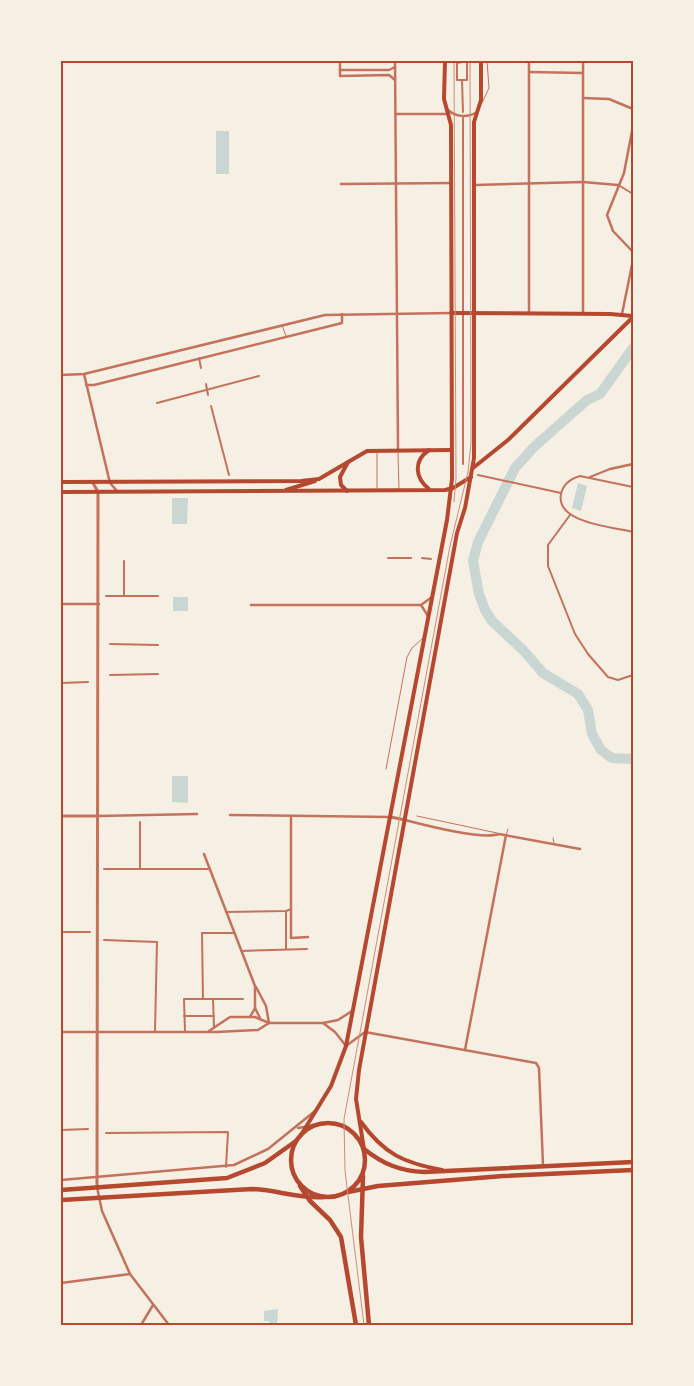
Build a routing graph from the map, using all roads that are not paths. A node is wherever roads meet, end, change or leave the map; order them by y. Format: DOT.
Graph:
graph roads {
  1 [pos="340,61"];
  2 [pos="395,61"];
  3 [pos="445,61"];
  4 [pos="481,61"];
  5 [pos="487,61"];
  6 [pos="529,61"];
  7 [pos="583,61"];
  8 [pos="462,62"];
  9 [pos="395,67"];
  10 [pos="340,70"];
  11 [pos="529,72"];
  12 [pos="583,73"];
  13 [pos="462,80"];
  14 [pos="396,81"];
  15 [pos="583,98"];
  16 [pos="480,106"];
  17 [pos="447,108"];
  18 [pos="633,108"];
  19 [pos="463,112"];
  20 [pos="477,112"];
  21 [pos="396,114"];
  22 [pos="449,114"];
  23 [pos="463,118"];
  24 [pos="633,126"];
  25 [pos="583,182"];
  26 [pos="396,183"];
  27 [pos="451,183"];
  28 [pos="341,184"];
  29 [pos="529,184"];
  30 [pos="476,185"];
  31 [pos="618,185"];
  32 [pos="633,194"];
  33 [pos="633,252"];
  34 [pos="633,260"];
  35 [pos="342,313"];
  36 [pos="397,313"];
  37 [pos="451,313"];
  38 [pos="464,313"];
  39 [pos="474,313"];
  40 [pos="529,313"];
  41 [pos="583,313"];
  42 [pos="622,314"];
  43 [pos="633,316"];
  44 [pos="282,325"];
  45 [pos="286,336"];
  46 [pos="199,358"];
  47 [pos="201,368"];
  48 [pos="84,374"];
  49 [pos="61,375"];
  50 [pos="259,376"];
  51 [pos="206,384"];
  52 [pos="86,385"];
  53 [pos="207,390"];
  54 [pos="208,395"];
  55 [pos="157,403"];
  56 [pos="211,406"];
  57 [pos="377,449"];
  58 [pos="398,449"];
  59 [pos="431,449"];
  60 [pos="451,450"];
  61 [pos="349,460"];
  62 [pos="463,464"];
  63 [pos="633,464"];
  64 [pos="473,468"];
  65 [pos="610,470"];
  66 [pos="478,475"];
  67 [pos="229,476"];
  68 [pos="471,477"];
  69 [pos="590,477"];
  70 [pos="319,479"];
  71 [pos="61,482"];
  72 [pos="93,483"];
  73 [pos="110,483"];
  74 [pos="633,487"];
  75 [pos="450,489"];
  76 [pos="430,490"];
  77 [pos="117,491"];
  78 [pos="283,491"];
  79 [pos="347,491"];
  80 [pos="377,491"];
  81 [pos="399,491"];
  82 [pos="61,492"];
  83 [pos="98,492"];
  84 [pos="561,493"];
  85 [pos="570,515"];
  86 [pos="633,532"];
  87 [pos="388,558"];
  88 [pos="411,558"];
  89 [pos="422,558"];
  90 [pos="431,558"];
  91 [pos="124,561"];
  92 [pos="106,596"];
  93 [pos="124,596"];
  94 [pos="158,596"];
  95 [pos="433,596"];
  96 [pos="61,604"];
  97 [pos="99,604"];
  98 [pos="251,605"];
  99 [pos="421,605"];
  100 [pos="428,616"];
  101 [pos="424,637"];
  102 [pos="110,644"];
  103 [pos="158,645"];
  104 [pos="158,674"];
  105 [pos="110,675"];
  106 [pos="633,675"];
  107 [pos="88,682"];
  108 [pos="61,683"];
  109 [pos="386,769"];
  110 [pos="197,814"];
  111 [pos="230,815"];
  112 [pos="61,816"];
  113 [pos="98,816"];
  114 [pos="291,816"];
  115 [pos="417,816"];
  116 [pos="391,817"];
  117 [pos="405,820"];
  118 [pos="140,822"];
  119 [pos="508,829"];
  120 [pos="499,834"];
  121 [pos="506,835"];
  122 [pos="554,838"];
  123 [pos="554,844"];
  124 [pos="580,849"];
  125 [pos="204,854"];
  126 [pos="104,869"];
  127 [pos="140,869"];
  128 [pos="210,869"];
  129 [pos="291,909"];
  130 [pos="286,911"];
  131 [pos="226,912"];
  132 [pos="61,932"];
  133 [pos="90,932"];
  134 [pos="234,933"];
  135 [pos="308,937"];
  136 [pos="104,940"];
  137 [pos="307,949"];
  138 [pos="286,950"];
  139 [pos="241,951"];
  140 [pos="255,986"];
  141 [pos="203,999"];
  142 [pos="213,999"];
  143 [pos="243,999"];
  144 [pos="256,1008"];
  145 [pos="354,1010"];
  146 [pos="184,1016"];
  147 [pos="214,1016"];
  148 [pos="250,1016"];
  149 [pos="260,1018"];
  150 [pos="269,1023"];
  151 [pos="323,1023"];
  152 [pos="214,1028"];
  153 [pos="96,1031"];
  154 [pos="155,1031"];
  155 [pos="185,1031"];
  156 [pos="208,1031"];
  157 [pos="61,1032"];
  158 [pos="365,1032"];
  159 [pos="346,1046"];
  160 [pos="466,1050"];
  161 [pos="316,1110"];
  162 [pos="360,1120"];
  163 [pos="316,1125"];
  164 [pos="306,1127"];
  165 [pos="296,1128"];
  166 [pos="88,1129"];
  167 [pos="61,1130"];
  168 [pos="106,1133"];
  169 [pos="302,1135"];
  170 [pos="296,1142"];
  171 [pos="364,1149"];
  172 [pos="633,1162"];
  173 [pos="543,1165"];
  174 [pos="226,1167"];
  175 [pos="633,1170"];
  176 [pos="447,1171"];
  177 [pos="363,1172"];
  178 [pos="97,1176"];
  179 [pos="61,1180"];
  180 [pos="299,1183"];
  181 [pos="97,1187"];
  182 [pos="362,1188"];
  183 [pos="61,1190"];
  184 [pos="348,1192"];
  185 [pos="98,1198"];
  186 [pos="307,1198"];
  187 [pos="324,1198"];
  188 [pos="61,1200"];
  189 [pos="130,1274"];
  190 [pos="61,1283"];
  191 [pos="153,1304"];
  192 [pos="141,1325"];
  193 [pos="169,1325"];
  194 [pos="356,1325"];
  195 [pos="369,1325"];
  1 -- 10 [label="street"];
  2 -- 9 [label="street"];
  3 -- 17 [label="main road"];
  4 -- 16 [label="main road"];
  5 -- 16 [label="lane"];
  6 -- 11 [label="street"];
  7 -- 12 [label="street"];
  8 -- 13 [label="street"];
  8 -- 13 [label="street"];
  9 -- 10 [label="street"];
  9 -- 14 [label="street"];
  10 -- 14 [label="street"];
  11 -- 12 [label="street"];
  11 -- 29 [label="street"];
  12 -- 15 [label="street"];
  13 -- 19 [label="street"];
  14 -- 21 [label="street"];
  15 -- 18 [label="street"];
  15 -- 25 [label="street"];
  16 -- 20 [label="main road"];
  17 -- 20 [label="street"];
  17 -- 22 [label="main road"];
  20 -- 30 [label="main road"];
  21 -- 22 [label="street"];
  21 -- 26 [label="street"];
  22 -- 27 [label="main road"];
  23 -- 38 [label="street"];
  24 -- 31 [label="street"];
  25 -- 29 [label="street"];
  25 -- 31 [label="street"];
  25 -- 41 [label="street"];
  26 -- 27 [label="street"];
  26 -- 28 [label="street"];
  26 -- 36 [label="street"];
  27 -- 37 [label="main road"];
  29 -- 30 [label="street"];
  29 -- 40 [label="street"];
  30 -- 39 [label="main road"];
  31 -- 32 [label="street"];
  31 -- 33 [label="street"];
  34 -- 42 [label="street"];
  35 -- 36 [label="street"];
  35 -- 44 [label="street"];
  35 -- 45 [label="street"];
  36 -- 37 [label="street"];
  36 -- 58 [label="street"];
  37 -- 38 [label="main road"];
  37 -- 60 [label="main road"];
  38 -- 39 [label="main road"];
  38 -- 62 [label="street"];
  39 -- 40 [label="main road"];
  39 -- 64 [label="main road"];
  40 -- 41 [label="main road"];
  41 -- 42 [label="main road"];
  42 -- 43 [label="main road"];
  43 -- 64 [label="main road"];
  44 -- 45 [label="lane"];
  44 -- 48 [label="street"];
  45 -- 46 [label="street"];
  46 -- 47 [label="street"];
  46 -- 52 [label="street"];
  48 -- 49 [label="street"];
  48 -- 52 [label="street"];
  50 -- 53 [label="street"];
  51 -- 53 [label="street"];
  52 -- 73 [label="street"];
  53 -- 54 [label="street"];
  53 -- 55 [label="street"];
  56 -- 67 [label="street"];
  57 -- 58 [label="main road"];
  57 -- 61 [label="main road"];
  57 -- 80 [label="lane"];
  58 -- 59 [label="main road"];
  58 -- 81 [label="lane"];
  59 -- 60 [label="main road"];
  59 -- 76 [label="main road"];
  60 -- 75 [label="main road"];
  61 -- 70 [label="main road"];
  61 -- 79 [label="main road"];
  63 -- 65 [label="street"];
  64 -- 68 [label="main road"];
  65 -- 69 [label="street"];
  66 -- 84 [label="street"];
  68 -- 75 [label="main road"];
  68 -- 117 [label="main road"];
  69 -- 74 [label="street"];
  69 -- 84 [label="street"];
  70 -- 73 [label="main road"];
  70 -- 78 [label="main road"];
  71 -- 72 [label="main road"];
  72 -- 73 [label="main road"];
  72 -- 83 [label="street"];
  73 -- 77 [label="street"];
  75 -- 76 [label="main road"];
  75 -- 95 [label="main road"];
  76 -- 81 [label="main road"];
  77 -- 78 [label="main road"];
  77 -- 83 [label="main road"];
  78 -- 79 [label="main road"];
  79 -- 80 [label="main road"];
  80 -- 81 [label="main road"];
  82 -- 83 [label="main road"];
  83 -- 97 [label="street"];
  84 -- 85 [label="street"];
  85 -- 86 [label="street"];
  85 -- 106 [label="street"];
  87 -- 88 [label="street"];
  89 -- 90 [label="street"];
  91 -- 93 [label="street"];
  92 -- 93 [label="street"];
  93 -- 94 [label="street"];
  95 -- 99 [label="street"];
  95 -- 100 [label="main road"];
  96 -- 97 [label="street"];
  97 -- 113 [label="street"];
  98 -- 99 [label="street"];
  99 -- 100 [label="street"];
  100 -- 101 [label="main road"];
  101 -- 109 [label="lane"];
  101 -- 116 [label="main road"];
  102 -- 103 [label="street"];
  104 -- 105 [label="street"];
  107 -- 108 [label="street"];
  110 -- 113 [label="street"];
  111 -- 114 [label="street"];
  112 -- 113 [label="street"];
  113 -- 153 [label="street"];
  114 -- 116 [label="street"];
  114 -- 129 [label="street"];
  115 -- 120 [label="lane"];
  116 -- 117 [label="street"];
  116 -- 145 [label="main road"];
  117 -- 120 [label="street"];
  117 -- 158 [label="main road"];
  118 -- 127 [label="street"];
  119 -- 121 [label="lane"];
  120 -- 121 [label="street"];
  121 -- 123 [label="street"];
  121 -- 160 [label="street"];
  122 -- 123 [label="lane"];
  123 -- 124 [label="street"];
  125 -- 128 [label="street"];
  126 -- 127 [label="street"];
  127 -- 128 [label="street"];
  128 -- 131 [label="street"];
  129 -- 130 [label="street"];
  129 -- 135 [label="street"];
  130 -- 131 [label="street"];
  130 -- 138 [label="street"];
  131 -- 134 [label="street"];
  132 -- 133 [label="street"];
  134 -- 139 [label="street"];
  134 -- 141 [label="street"];
  136 -- 154 [label="street"];
  137 -- 138 [label="street"];
  138 -- 139 [label="street"];
  139 -- 140 [label="street"];
  140 -- 144 [label="street"];
  140 -- 150 [label="street"];
  141 -- 142 [label="street"];
  141 -- 146 [label="street"];
  142 -- 143 [label="street"];
  142 -- 147 [label="street"];
  144 -- 148 [label="street"];
  144 -- 149 [label="street"];
  145 -- 151 [label="street"];
  145 -- 159 [label="main road"];
  146 -- 147 [label="street"];
  146 -- 155 [label="street"];
  147 -- 152 [label="street"];
  148 -- 149 [label="street"];
  148 -- 152 [label="street"];
  149 -- 150 [label="street"];
  150 -- 151 [label="street"];
  150 -- 156 [label="street"];
  151 -- 159 [label="street"];
  152 -- 156 [label="street"];
  153 -- 154 [label="street"];
  153 -- 157 [label="street"];
  153 -- 178 [label="street"];
  154 -- 155 [label="street"];
  155 -- 156 [label="street"];
  158 -- 159 [label="street"];
  158 -- 160 [label="street"];
  158 -- 162 [label="main road"];
  159 -- 161 [label="main road"];
  160 -- 173 [label="street"];
  161 -- 164 [label="main road"];
  161 -- 165 [label="street"];
  162 -- 171 [label="main road"];
  162 -- 176 [label="main road"];
  163 -- 164 [label="street"];
  163 -- 169 [label="highway"];
  163 -- 171 [label="highway"];
  164 -- 165 [label="street"];
  164 -- 169 [label="main road"];
  165 -- 174 [label="street"];
  166 -- 167 [label="street"];
  168 -- 174 [label="street"];
  169 -- 170 [label="highway"];
  170 -- 180 [label="highway"];
  170 -- 181 [label="highway"];
  171 -- 176 [label="highway"];
  171 -- 177 [label="highway"];
  172 -- 173 [label="highway"];
  173 -- 176 [label="highway"];
  174 -- 178 [label="street"];
  175 -- 182 [label="highway"];
  177 -- 182 [label="highway"];
  177 -- 184 [label="highway"];
  178 -- 179 [label="street"];
  178 -- 181 [label="street"];
  180 -- 186 [label="highway"];
  180 -- 187 [label="highway"];
  181 -- 183 [label="highway"];
  181 -- 185 [label="street"];
  182 -- 184 [label="highway"];
  182 -- 195 [label="highway"];
  184 -- 187 [label="highway"];
  185 -- 186 [label="highway"];
  185 -- 188 [label="highway"];
  185 -- 189 [label="street"];
  186 -- 187 [label="highway"];
  186 -- 194 [label="highway"];
  189 -- 190 [label="street"];
  189 -- 191 [label="street"];
  191 -- 192 [label="street"];
  191 -- 193 [label="street"];
}
